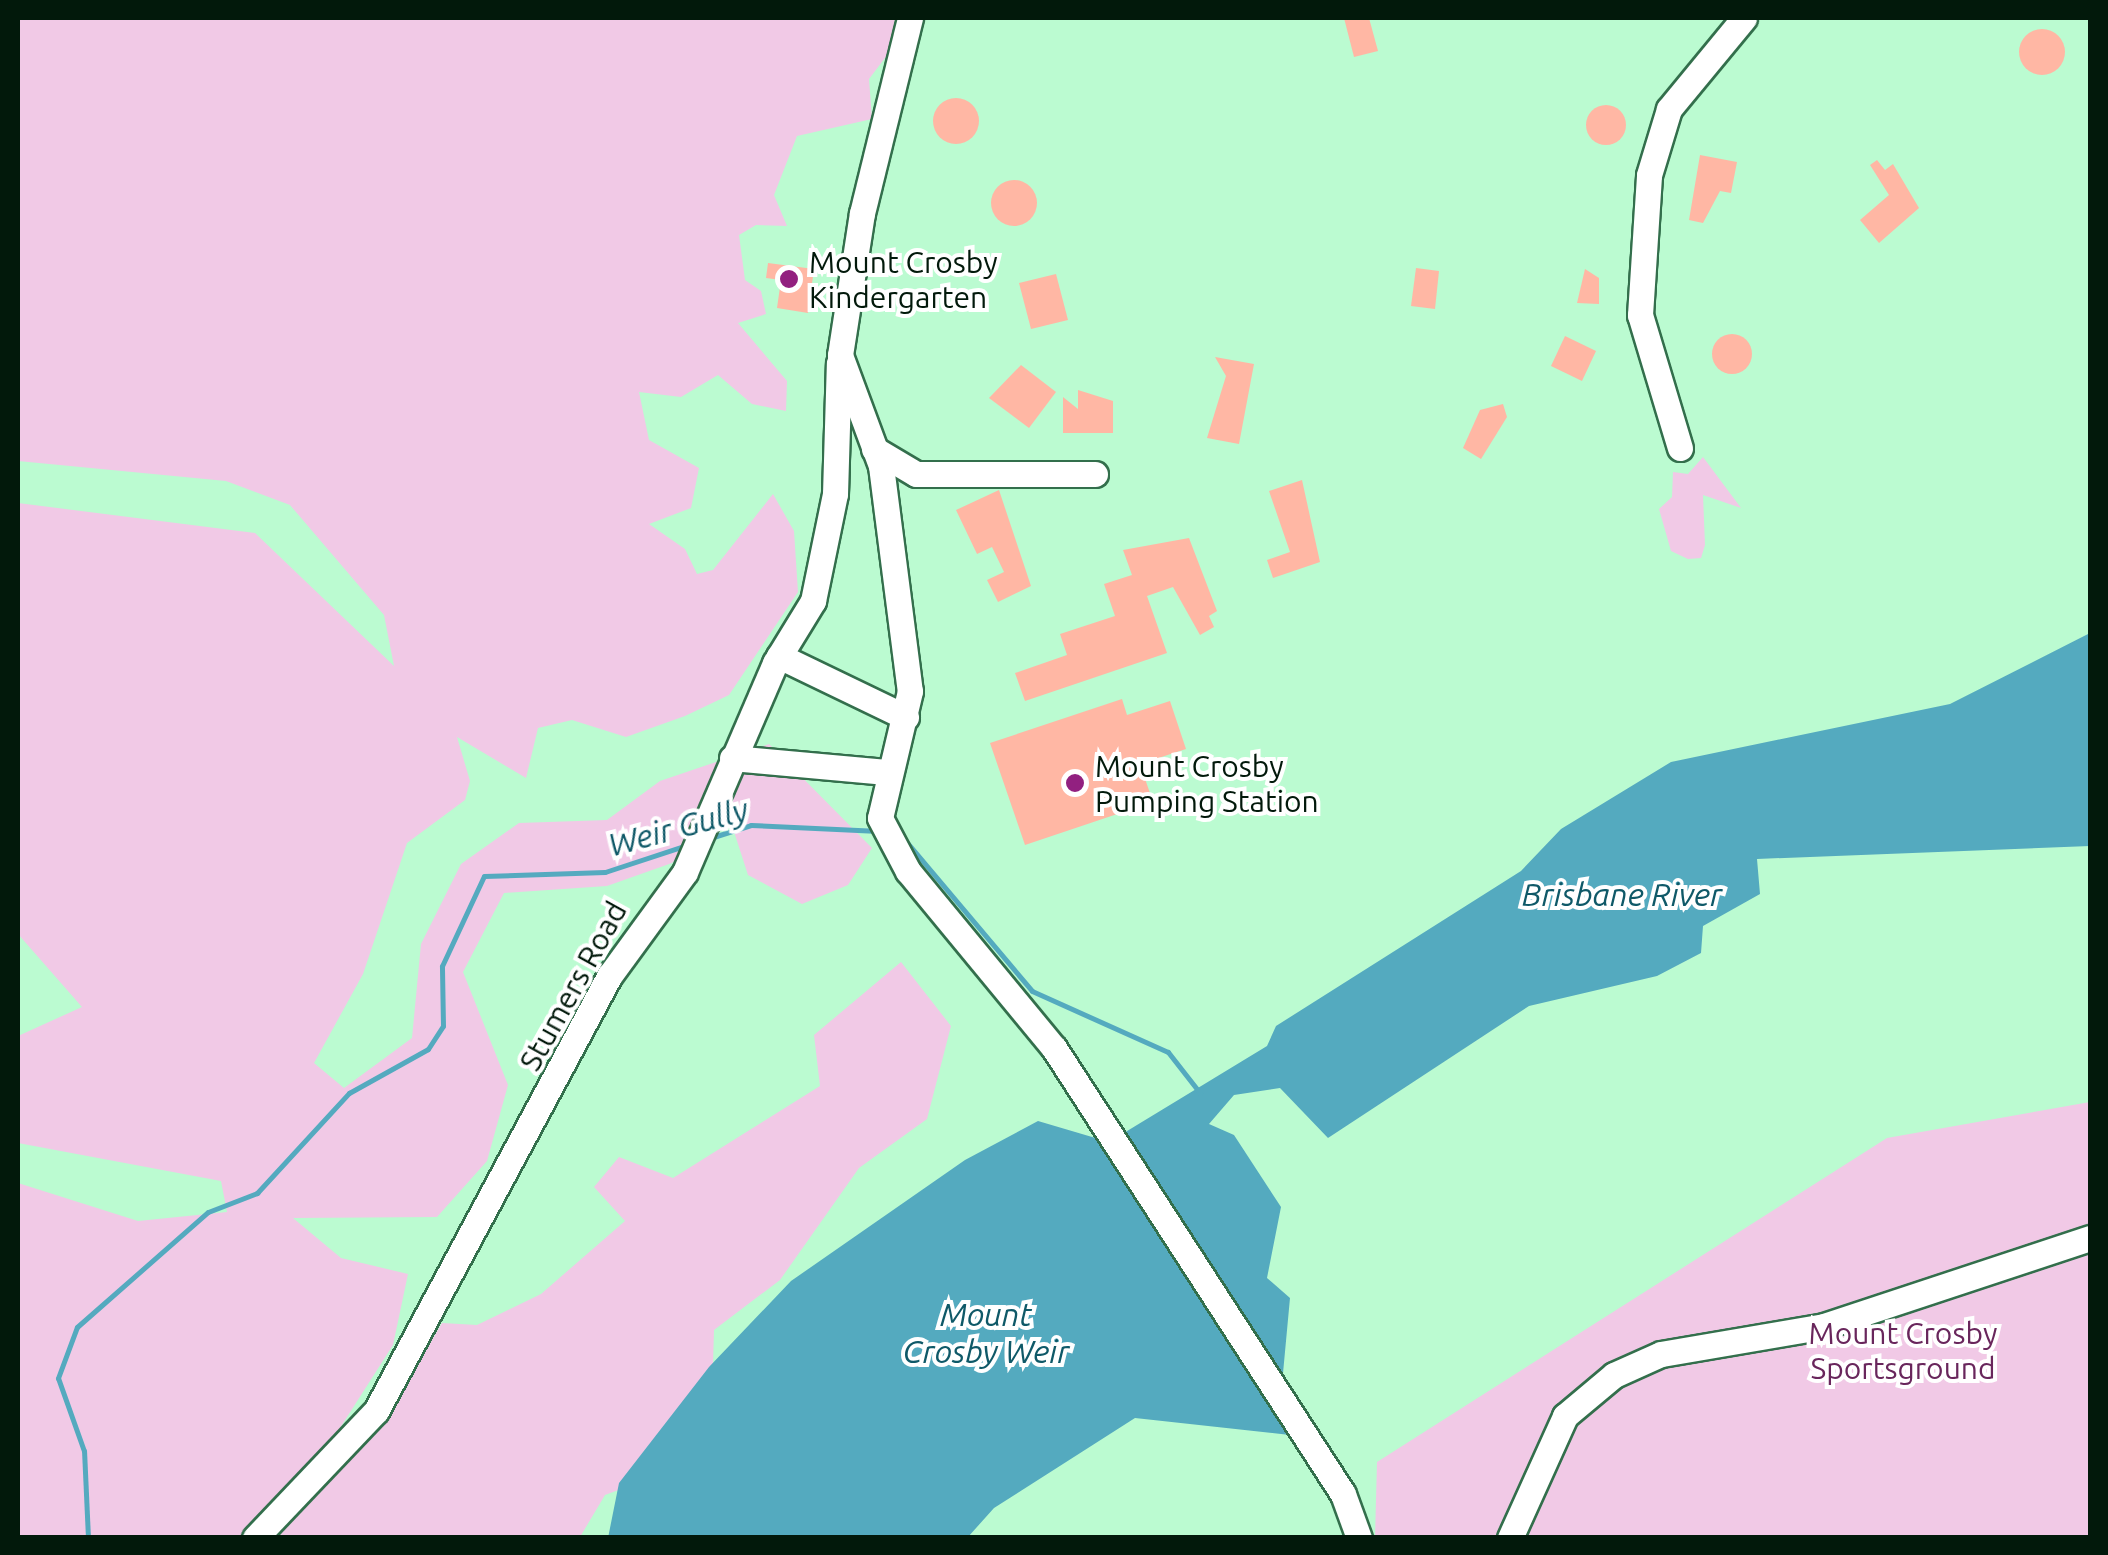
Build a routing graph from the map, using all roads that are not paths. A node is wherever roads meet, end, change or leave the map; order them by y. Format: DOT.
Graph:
graph roads {
  1 [pos="910,18"];
  2 [pos="1744,18"];
  3 [pos="840,356"];
  4 [pos="1680,448"];
  5 [pos="874,449"];
  6 [pos="1095,474"];
  7 [pos="779,656"];
  8 [pos="906,717"];
  9 [pos="732,758"];
  10 [pos="886,772"];
  11 [pos="2090,1238"];
  12 [pos="255,1538"];
  13 [pos="1359,1538"];
  14 [pos="1510,1538"];
  1 -- 3 [label="street, Stumers Road"];
  2 -- 4 [label="street"];
  3 -- 5 [label="street, Stumers Road"];
  3 -- 7 [label="street, Stumers Road"];
  5 -- 6 [label="street"];
  5 -- 8 [label="street, Stumers Road"];
  7 -- 8 [label="street"];
  7 -- 9 [label="street, Stumers Road"];
  8 -- 10 [label="street, Stumers Road"];
  9 -- 10 [label="street"];
  9 -- 12 [label="street, Stumers Road"];
  10 -- 13 [label="street, Stumers Road"];
  11 -- 14 [label="street"];
}
